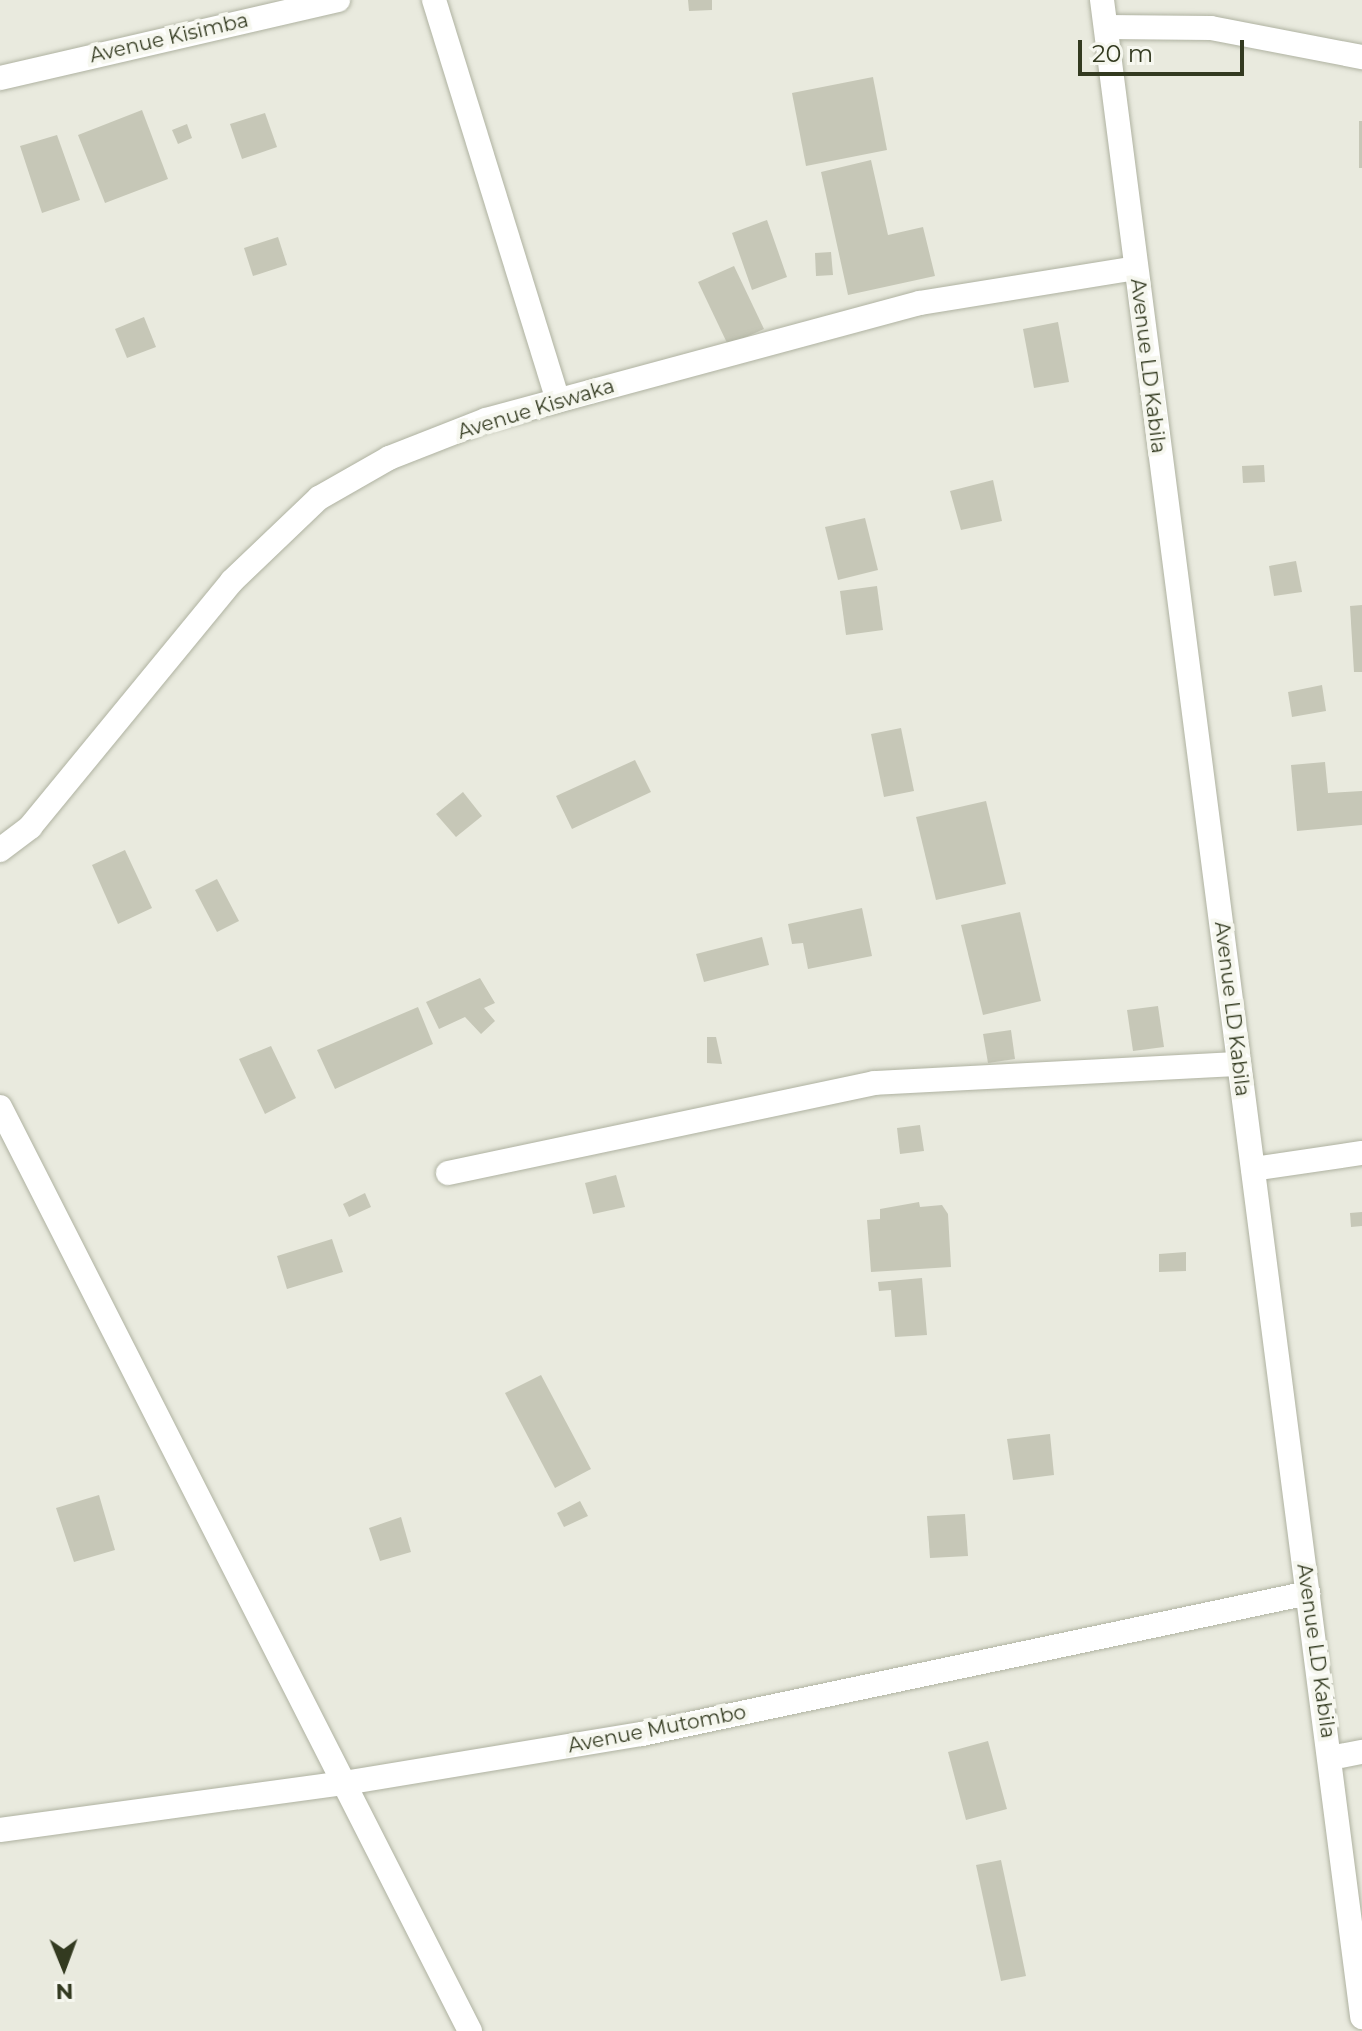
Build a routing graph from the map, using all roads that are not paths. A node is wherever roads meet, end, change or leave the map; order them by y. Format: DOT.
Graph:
graph roads {
  1 [pos="338,0"];
  2 [pos="434,0"];
  3 [pos="1102,0"];
  4 [pos="1107,27"];
  5 [pos="1362,57"];
  6 [pos="0,78"];
  7 [pos="1135,268"];
  8 [pos="558,400"];
  9 [pos="0,850"];
  10 [pos="1239,1064"];
  11 [pos="0,1107"];
  12 [pos="1362,1153"];
  13 [pos="1253,1169"];
  14 [pos="448,1173"];
  15 [pos="1308,1593"];
  16 [pos="1362,1752"];
  17 [pos="1330,1758"];
  18 [pos="345,1783"];
  19 [pos="0,1830"];
  20 [pos="1362,2017"];
  21 [pos="470,2031"];
  1 -- 6 [label="street, Avenue Kisimba"];
  2 -- 8 [label="street"];
  3 -- 4 [label="street, Avenue LD Kabila"];
  4 -- 5 [label="street"];
  4 -- 7 [label="street, Avenue LD Kabila"];
  7 -- 8 [label="street, Avenue Kiswaka"];
  7 -- 10 [label="street, Avenue LD Kabila"];
  8 -- 9 [label="street, Avenue Kiswaka"];
  10 -- 13 [label="street, Avenue LD Kabila"];
  10 -- 14 [label="street"];
  11 -- 18 [label="street"];
  12 -- 13 [label="street"];
  13 -- 15 [label="street, Avenue LD Kabila"];
  15 -- 17 [label="street, Avenue LD Kabila"];
  15 -- 18 [label="street, Avenue Mutombo"];
  16 -- 17 [label="street"];
  17 -- 20 [label="street, Avenue LD Kabila"];
  18 -- 19 [label="street, Avenue Mutombo"];
  18 -- 21 [label="street"];
}
